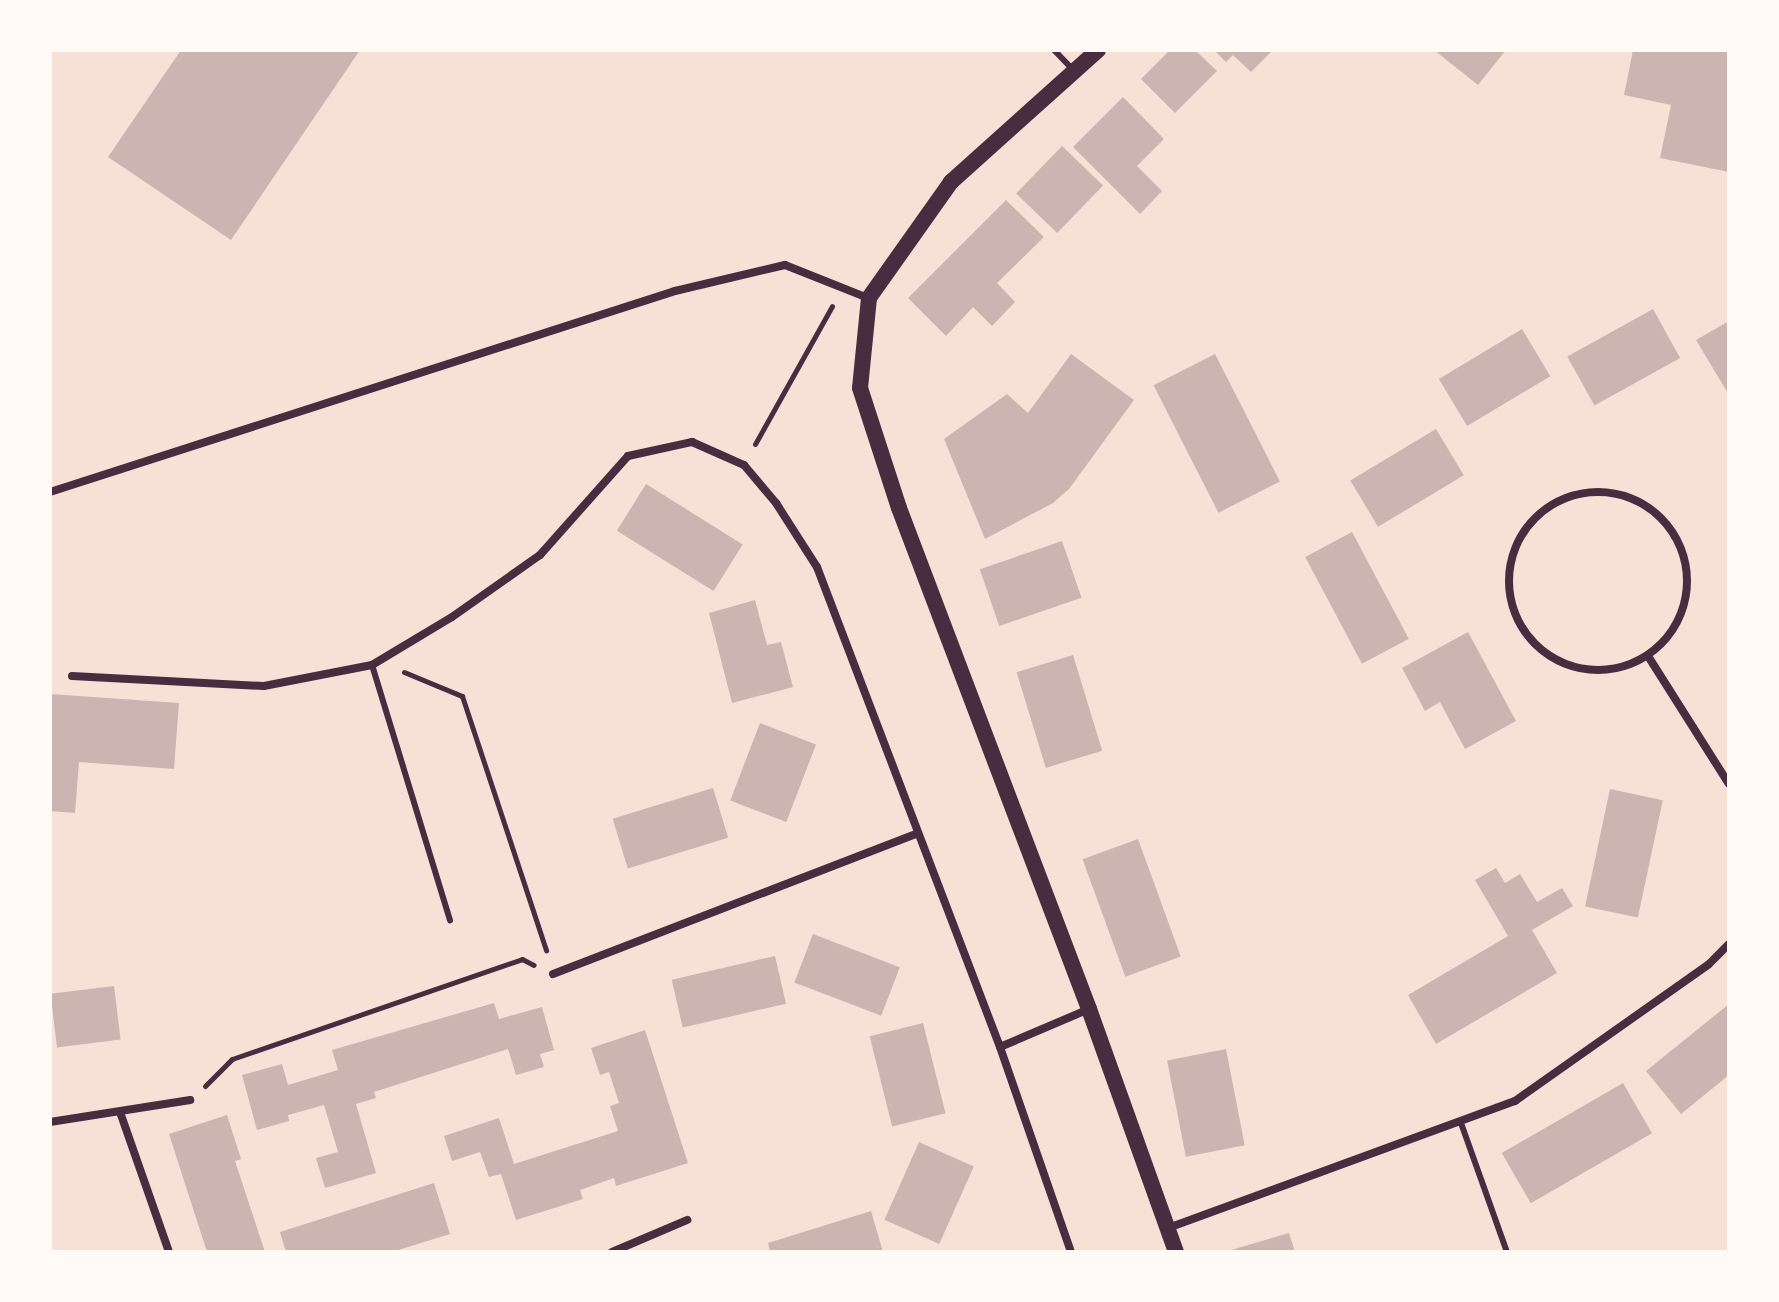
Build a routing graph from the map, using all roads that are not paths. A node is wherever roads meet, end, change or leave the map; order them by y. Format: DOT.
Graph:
graph roads {
  1 [pos="1054,50"];
  2 [pos="1098,50"];
  3 [pos="1076,72"];
  4 [pos="869,298"];
  5 [pos="50,492"];
  6 [pos="1648,656"];
  7 [pos="375,663"];
  8 [pos="72,676"];
  9 [pos="1729,784"];
  10 [pos="918,833"];
  11 [pos="450,920"];
  12 [pos="1729,944"];
  13 [pos="553,974"];
  14 [pos="1089,1009"];
  15 [pos="1000,1047"];
  16 [pos="190,1100"];
  17 [pos="120,1112"];
  18 [pos="50,1122"];
  19 [pos="1461,1123"];
  20 [pos="687,1220"];
  21 [pos="1167,1228"];
  22 [pos="626,1250"];
  23 [pos="169,1252"];
  24 [pos="612,1252"];
  25 [pos="1071,1252"];
  26 [pos="1176,1252"];
  27 [pos="1507,1252"];
  1 -- 3 [label="lane"];
  2 -- 3 [label="main road"];
  3 -- 4 [label="main road"];
  4 -- 5 [label="street"];
  4 -- 14 [label="main road"];
  6 -- 6 [label="street"];
  6 -- 9 [label="street"];
  7 -- 8 [label="street"];
  7 -- 10 [label="street"];
  7 -- 11 [label="lane"];
  10 -- 13 [label="street"];
  10 -- 15 [label="street"];
  12 -- 19 [label="street"];
  14 -- 15 [label="street"];
  14 -- 21 [label="main road"];
  15 -- 25 [label="street"];
  16 -- 17 [label="street"];
  17 -- 18 [label="street"];
  17 -- 23 [label="street"];
  19 -- 21 [label="street"];
  19 -- 27 [label="lane"];
  20 -- 22 [label="street"];
  21 -- 26 [label="main road"];
  22 -- 24 [label="street"];
}
